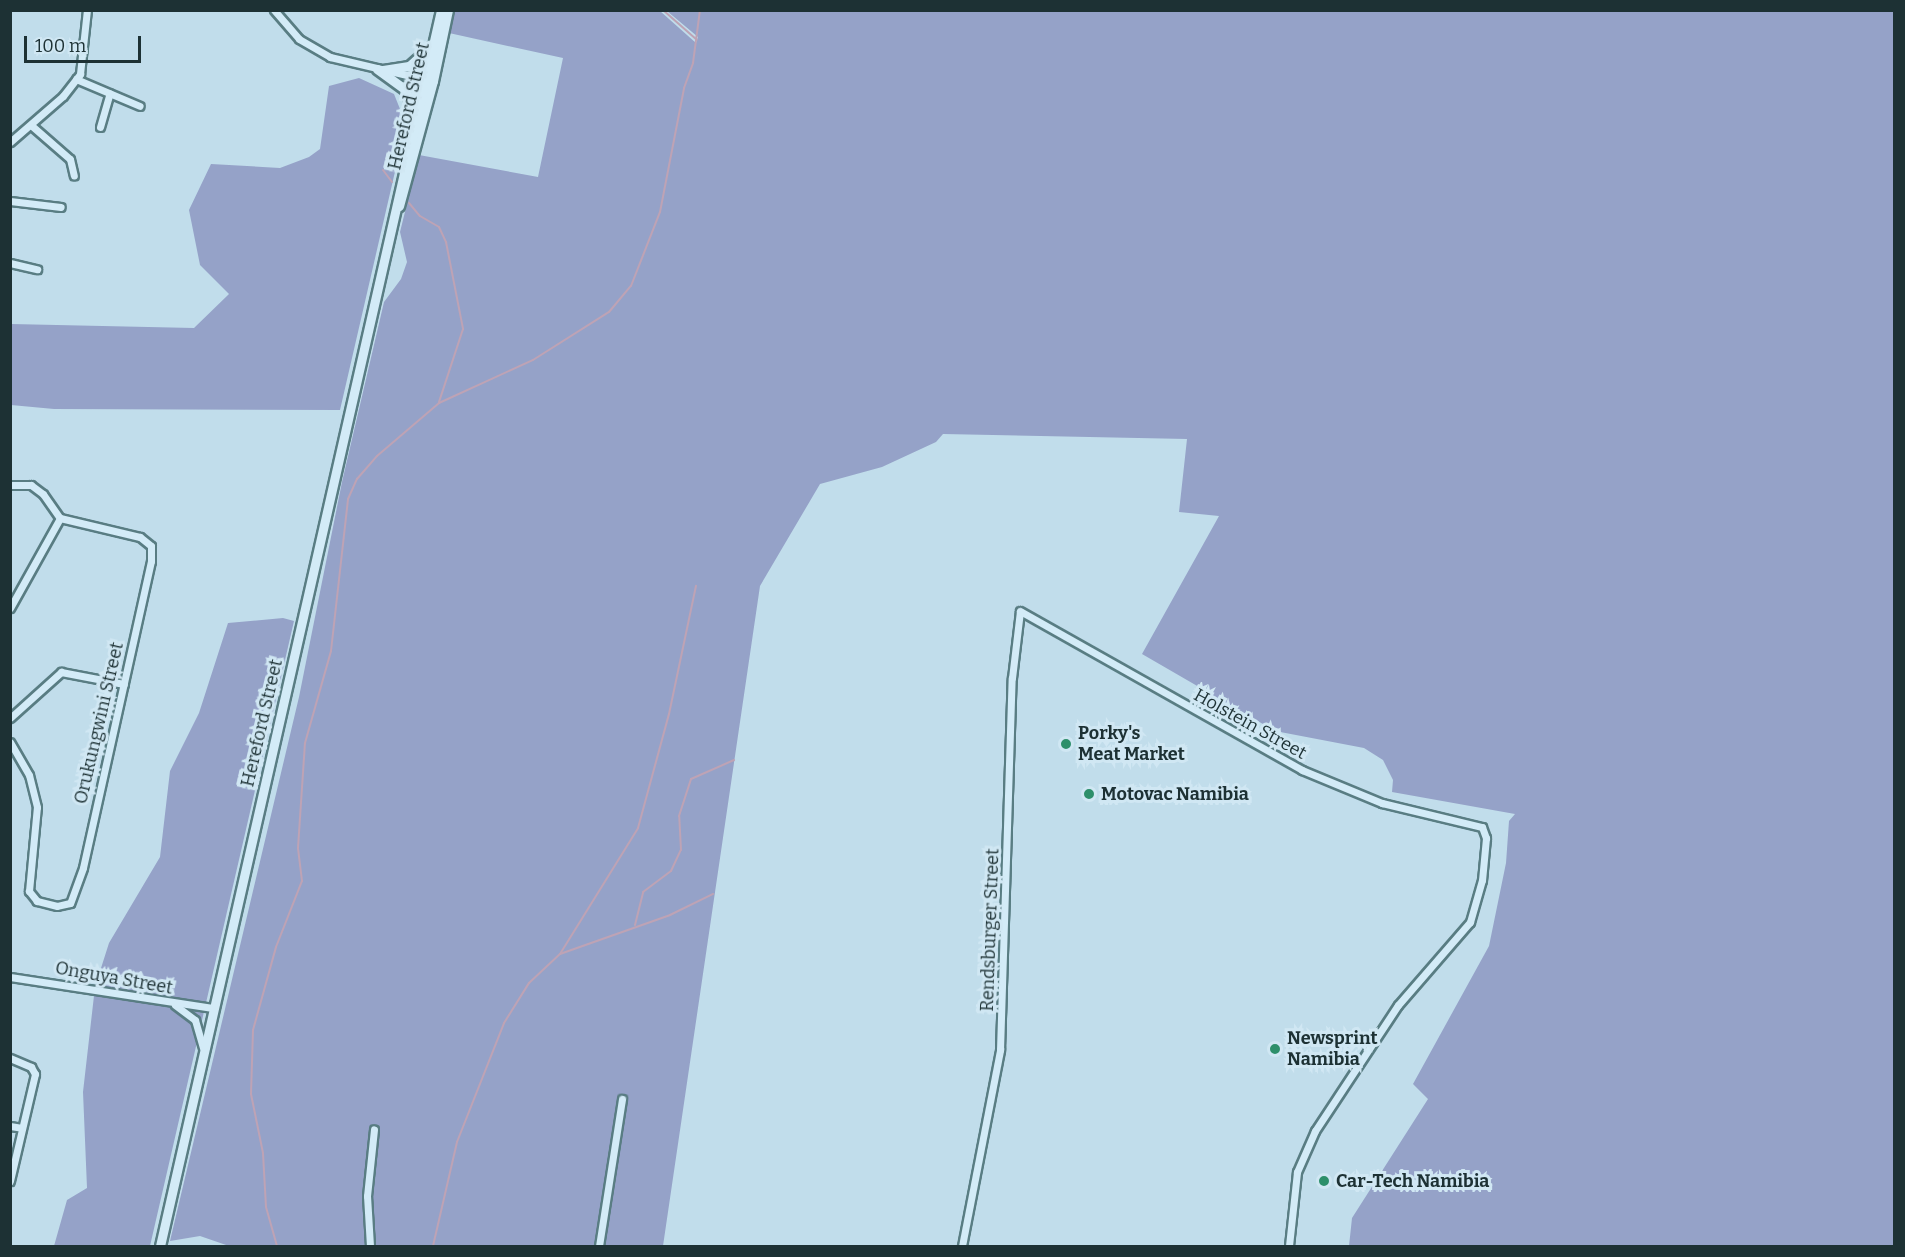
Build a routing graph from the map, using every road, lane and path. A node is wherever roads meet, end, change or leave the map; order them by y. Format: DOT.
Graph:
graph roads {
  1 [pos="87,10"];
  2 [pos="274,10"];
  3 [pos="441,10"];
  4 [pos="448,10"];
  5 [pos="434,42"];
  6 [pos="379,70"];
  7 [pos="76,79"];
  8 [pos="429,80"];
  9 [pos="110,93"];
  10 [pos="140,106"];
  11 [pos="416,121"];
  12 [pos="32,126"];
  13 [pos="100,127"];
  14 [pos="10,142"];
  15 [pos="74,176"];
  16 [pos="10,201"];
  17 [pos="61,207"];
  18 [pos="398,207"];
  19 [pos="11,262"];
  20 [pos="36,269"];
  21 [pos="10,485"];
  22 [pos="60,518"];
  23 [pos="10,608"];
  24 [pos="1020,611"];
  25 [pos="124,684"];
  26 [pos="10,718"];
  27 [pos="10,742"];
  28 [pos="10,977"];
  29 [pos="168,1002"];
  30 [pos="213,1008"];
  31 [pos="204,1054"];
  32 [pos="10,1058"];
  33 [pos="622,1099"];
  34 [pos="10,1126"];
  35 [pos="22,1128"];
  36 [pos="374,1129"];
  37 [pos="10,1181"];
  38 [pos="160,1246"];
  39 [pos="370,1246"];
  40 [pos="599,1246"];
  41 [pos="962,1246"];
  42 [pos="1289,1246"];
  1 -- 7 [label="street"];
  2 -- 6 [label="street"];
  3 -- 5 [label="main road, Hereford Street"];
  4 -- 8 [label="main road, Hereford Street"];
  5 -- 6 [label="main road"];
  5 -- 8 [label="main road, Hereford Street"];
  6 -- 8 [label="street"];
  6 -- 11 [label="main road"];
  7 -- 9 [label="street"];
  7 -- 12 [label="street"];
  8 -- 11 [label="main road, Hereford Street"];
  8 -- 18 [label="main road, Hereford Street"];
  9 -- 10 [label="street"];
  9 -- 13 [label="street"];
  11 -- 18 [label="main road, Hereford Street"];
  12 -- 14 [label="street"];
  12 -- 15 [label="street"];
  16 -- 17 [label="street"];
  18 -- 30 [label="main road, Hereford Street"];
  19 -- 20 [label="street"];
  21 -- 22 [label="street"];
  22 -- 23 [label="street"];
  22 -- 25 [label="street, Orukungwini Street"];
  24 -- 41 [label="street, Rendsburger Street"];
  24 -- 42 [label="street, Holstein Street"];
  25 -- 26 [label="street"];
  25 -- 27 [label="street, Orukungwini Street"];
  28 -- 29 [label="street, Onguya Street"];
  29 -- 30 [label="street, Onguya Street"];
  29 -- 31 [label="street"];
  30 -- 31 [label="main road, Hereford Street"];
  31 -- 38 [label="main road, Hereford Street"];
  32 -- 35 [label="street"];
  33 -- 40 [label="street"];
  34 -- 35 [label="street"];
  35 -- 37 [label="street"];
  36 -- 39 [label="street"];
}
